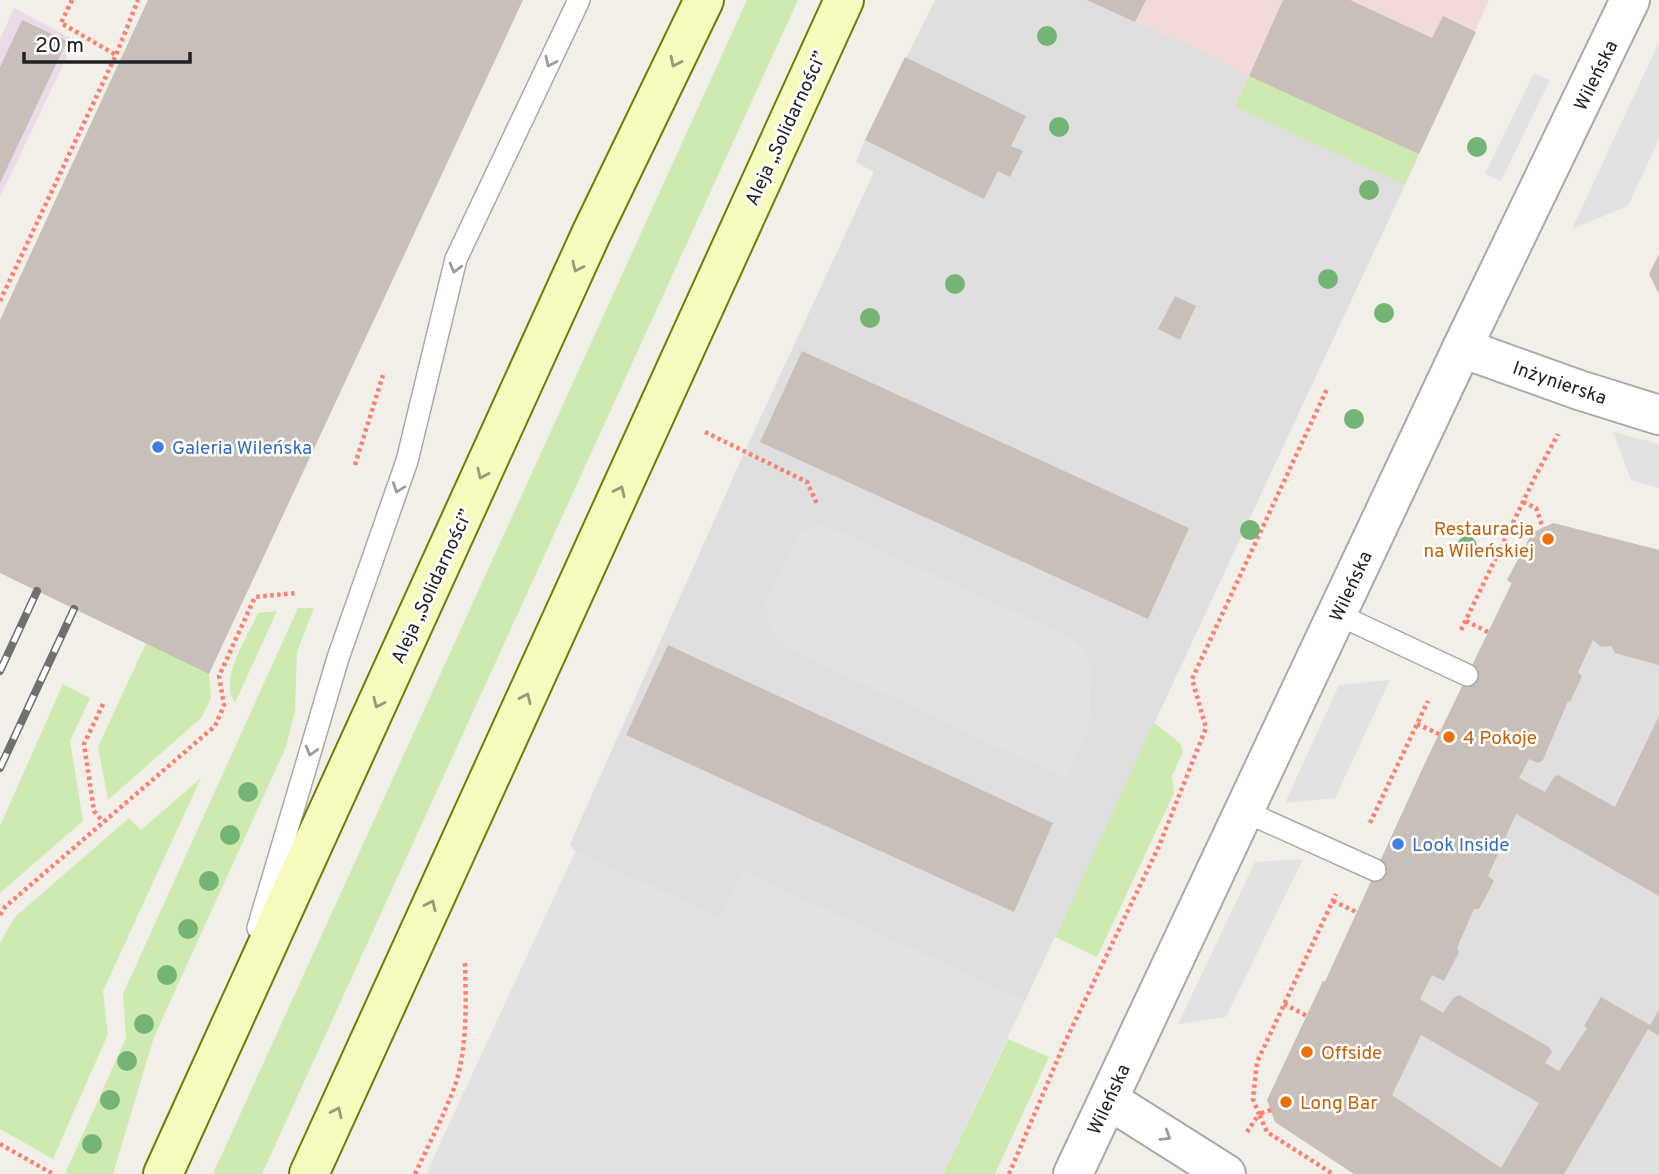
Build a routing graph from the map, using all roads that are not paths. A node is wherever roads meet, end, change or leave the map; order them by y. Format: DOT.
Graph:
graph roads {
  1 [pos="579,0"];
  2 [pos="704,0"];
  3 [pos="844,0"];
  4 [pos="1630,0"];
  5 [pos="1462,348"];
  6 [pos="1659,415"];
  7 [pos="1337,614"];
  8 [pos="1467,675"];
  9 [pos="1244,811"];
  10 [pos="1375,870"];
  11 [pos="228,1032"];
  12 [pos="1109,1100"];
  13 [pos="1224,1173"];
  14 [pos="163,1174"];
  15 [pos="309,1174"];
  16 [pos="1073,1174"];
  1 -- 11 [label="lane, one-way"];
  2 -- 11 [label="main road, Aleja „Solidarności”, one-way"];
  15 -- 3 [label="main road, Aleja „Solidarności”, one-way"];
  4 -- 5 [label="street, Wileńska"];
  5 -- 6 [label="street, Inżynierska"];
  5 -- 7 [label="street, Wileńska"];
  7 -- 8 [label="lane"];
  7 -- 9 [label="street, Wileńska"];
  9 -- 10 [label="lane"];
  9 -- 12 [label="street, Wileńska"];
  11 -- 14 [label="main road, Aleja „Solidarności”"];
  12 -- 13 [label="street, one-way"];
  12 -- 16 [label="street, Wileńska"];
}
